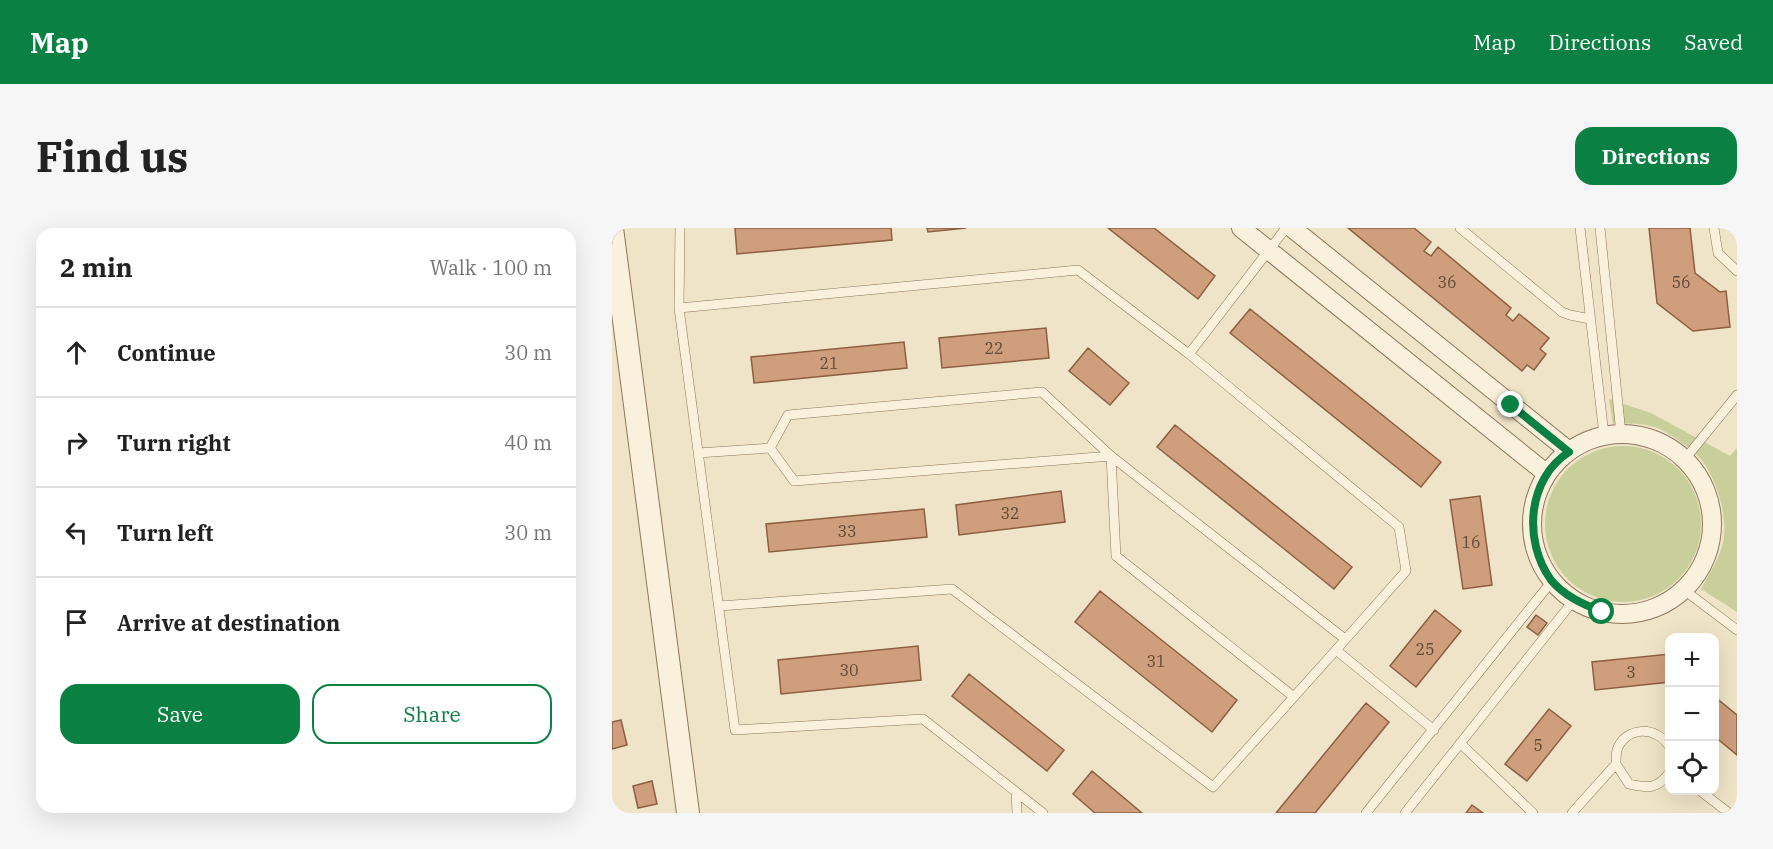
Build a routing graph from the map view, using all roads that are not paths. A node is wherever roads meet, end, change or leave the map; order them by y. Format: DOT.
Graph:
graph roads {
  1 [pos="612,228"];
  2 [pos="680,228"];
  3 [pos="1241,228"];
  4 [pos="1286,228"];
  5 [pos="1292,228"];
  6 [pos="1460,228"];
  7 [pos="1580,228"];
  8 [pos="1600,228"];
  9 [pos="1714,228"];
  10 [pos="1269,250"];
  11 [pos="1737,271"];
  12 [pos="616,302"];
  13 [pos="679,308"];
  14 [pos="1590,319"];
  15 [pos="1189,354"];
  16 [pos="1737,394"];
  17 [pos="1612,435"];
  18 [pos="770,448"];
  19 [pos="1569,452"];
  20 [pos="698,453"];
  21 [pos="1111,456"];
  22 [pos="1685,459"];
  23 [pos="1547,474"];
  24 [pos="1552,581"];
  25 [pos="1684,590"];
  26 [pos="1574,600"];
  27 [pos="719,606"];
  28 [pos="1737,630"];
  29 [pos="1345,639"];
  30 [pos="1336,650"];
  31 [pos="1294,697"];
  32 [pos="1434,730"];
  33 [pos="1666,741"];
  34 [pos="1460,743"];
  35 [pos="1616,764"];
  36 [pos="1665,778"];
  37 [pos="1016,792"];
  38 [pos="1706,795"];
  39 [pos="688,813"];
  40 [pos="1017,813"];
  41 [pos="1043,813"];
  42 [pos="1366,813"];
  43 [pos="1405,813"];
  44 [pos="1533,813"];
  45 [pos="1572,813"];
  46 [pos="1729,813"];
  1 -- 12 [label="street"];
  2 -- 13 [label="lane"];
  3 -- 10 [label="street"];
  4 -- 10 [label="lane"];
  5 -- 19 [label="street"];
  6 -- 14 [label="lane"];
  7 -- 14 [label="lane"];
  8 -- 17 [label="lane"];
  9 -- 11 [label="lane"];
  10 -- 15 [label="lane"];
  10 -- 23 [label="street"];
  12 -- 39 [label="street"];
  13 -- 15 [label="lane"];
  13 -- 20 [label="lane"];
  14 -- 17 [label="lane"];
  15 -- 29 [label="lane"];
  16 -- 22 [label="lane"];
  17 -- 19 [label="street"];
  17 -- 22 [label="street"];
  18 -- 20 [label="lane"];
  18 -- 21 [label="lane"];
  18 -- 21 [label="lane"];
  19 -- 23 [label="street"];
  20 -- 27 [label="lane"];
  21 -- 29 [label="lane"];
  21 -- 31 [label="lane"];
  22 -- 25 [label="street"];
  23 -- 24 [label="street"];
  24 -- 26 [label="street"];
  24 -- 32 [label="lane"];
  25 -- 26 [label="street"];
  25 -- 28 [label="lane"];
  26 -- 34 [label="lane"];
  27 -- 31 [label="lane"];
  27 -- 37 [label="lane"];
  29 -- 30 [label="lane"];
  30 -- 31 [label="lane"];
  30 -- 32 [label="lane"];
  32 -- 42 [label="lane"];
  33 -- 35 [label="lane"];
  34 -- 43 [label="lane"];
  34 -- 44 [label="lane"];
  35 -- 36 [label="lane"];
  35 -- 45 [label="lane"];
  37 -- 40 [label="lane"];
  37 -- 41 [label="lane"];
  38 -- 46 [label="lane"];
}
